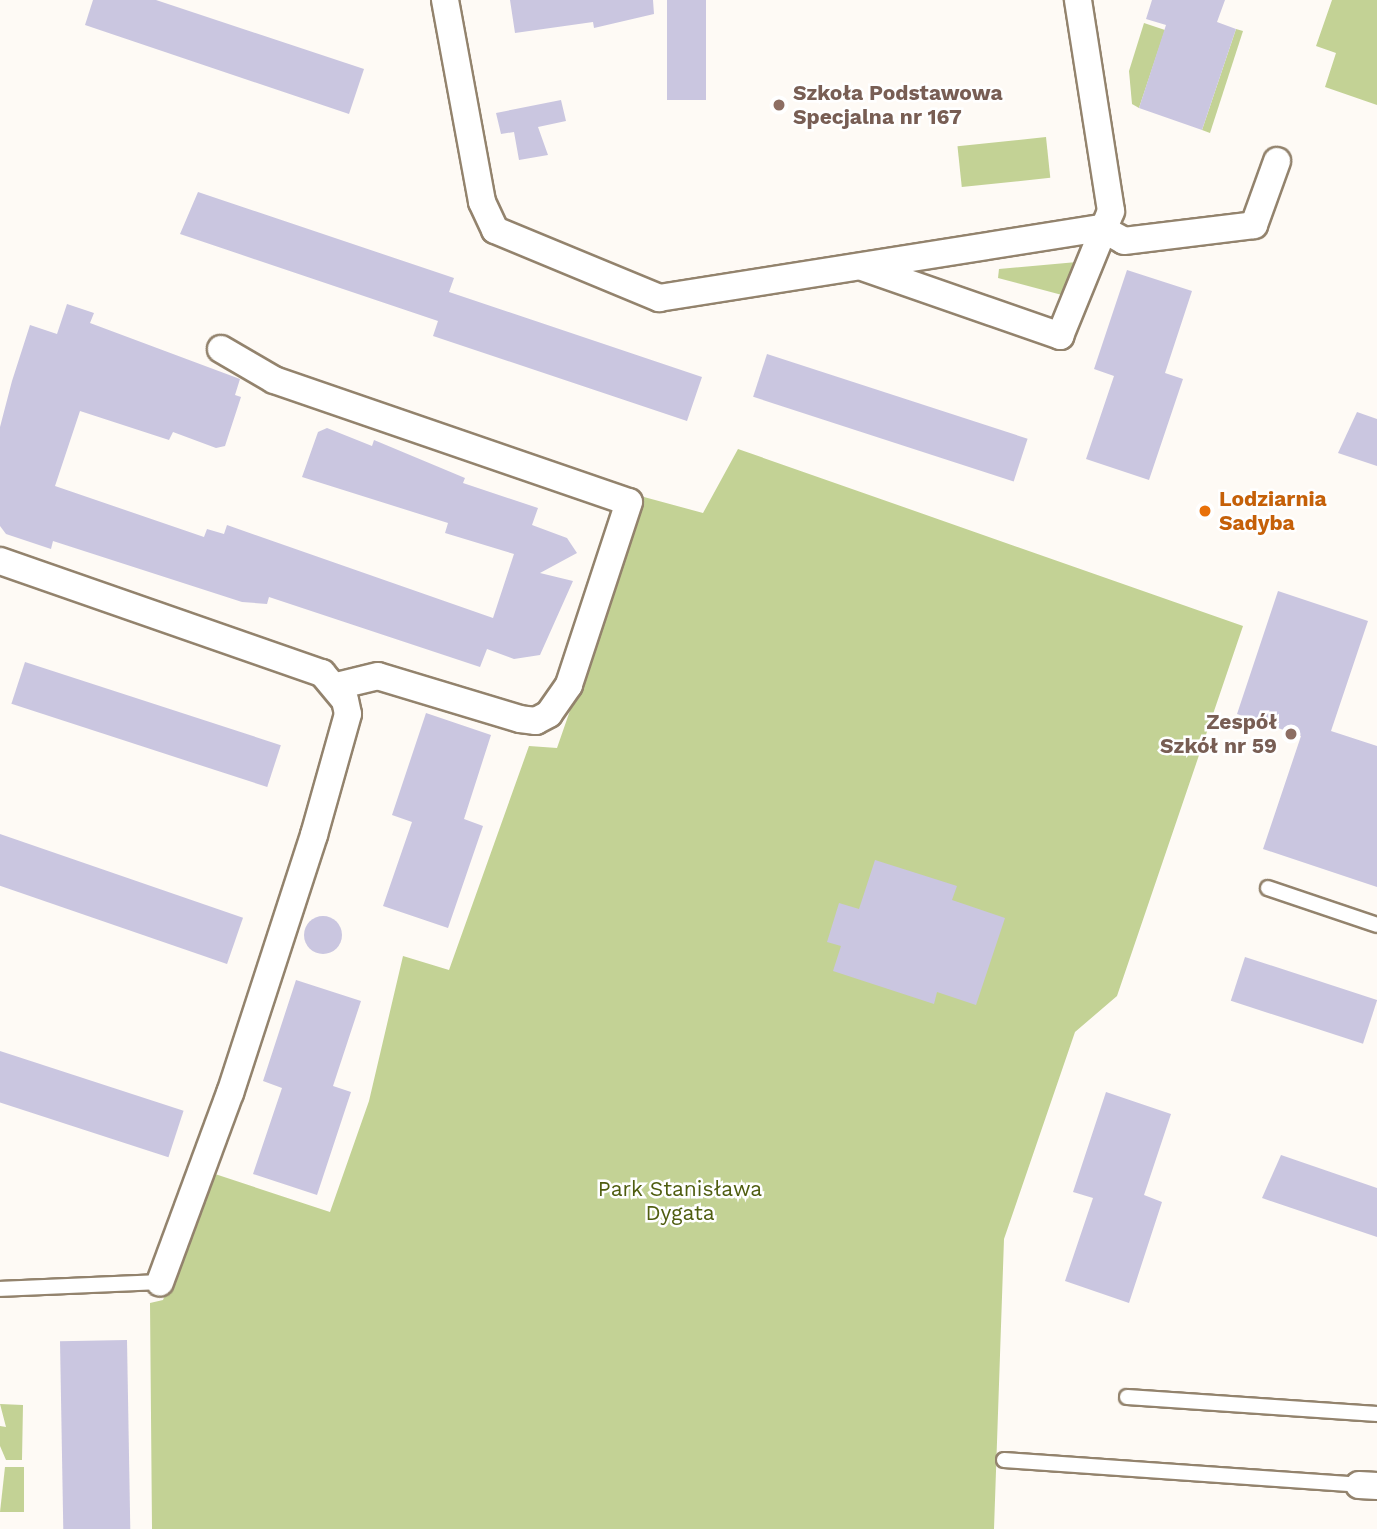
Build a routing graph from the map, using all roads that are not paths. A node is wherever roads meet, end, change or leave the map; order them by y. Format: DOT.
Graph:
graph roads {
  1 [pos="445,0"];
  2 [pos="1078,0"];
  3 [pos="1277,161"];
  4 [pos="1101,228"];
  5 [pos="863,267"];
  6 [pos="221,349"];
  7 [pos="0,561"];
  8 [pos="337,686"];
  9 [pos="1268,888"];
  10 [pos="1377,925"];
  11 [pos="160,1283"];
  12 [pos="0,1289"];
  13 [pos="1127,1397"];
  14 [pos="1377,1414"];
  15 [pos="1004,1460"];
  16 [pos="1368,1486"];
  1 -- 5 [label="street"];
  2 -- 4 [label="street"];
  3 -- 4 [label="street"];
  4 -- 5 [label="street"];
  4 -- 5 [label="street"];
  6 -- 8 [label="street"];
  7 -- 8 [label="street"];
  8 -- 11 [label="street"];
  9 -- 10 [label="lane"];
  11 -- 12 [label="lane"];
  13 -- 14 [label="lane"];
  15 -- 16 [label="lane"];
}
